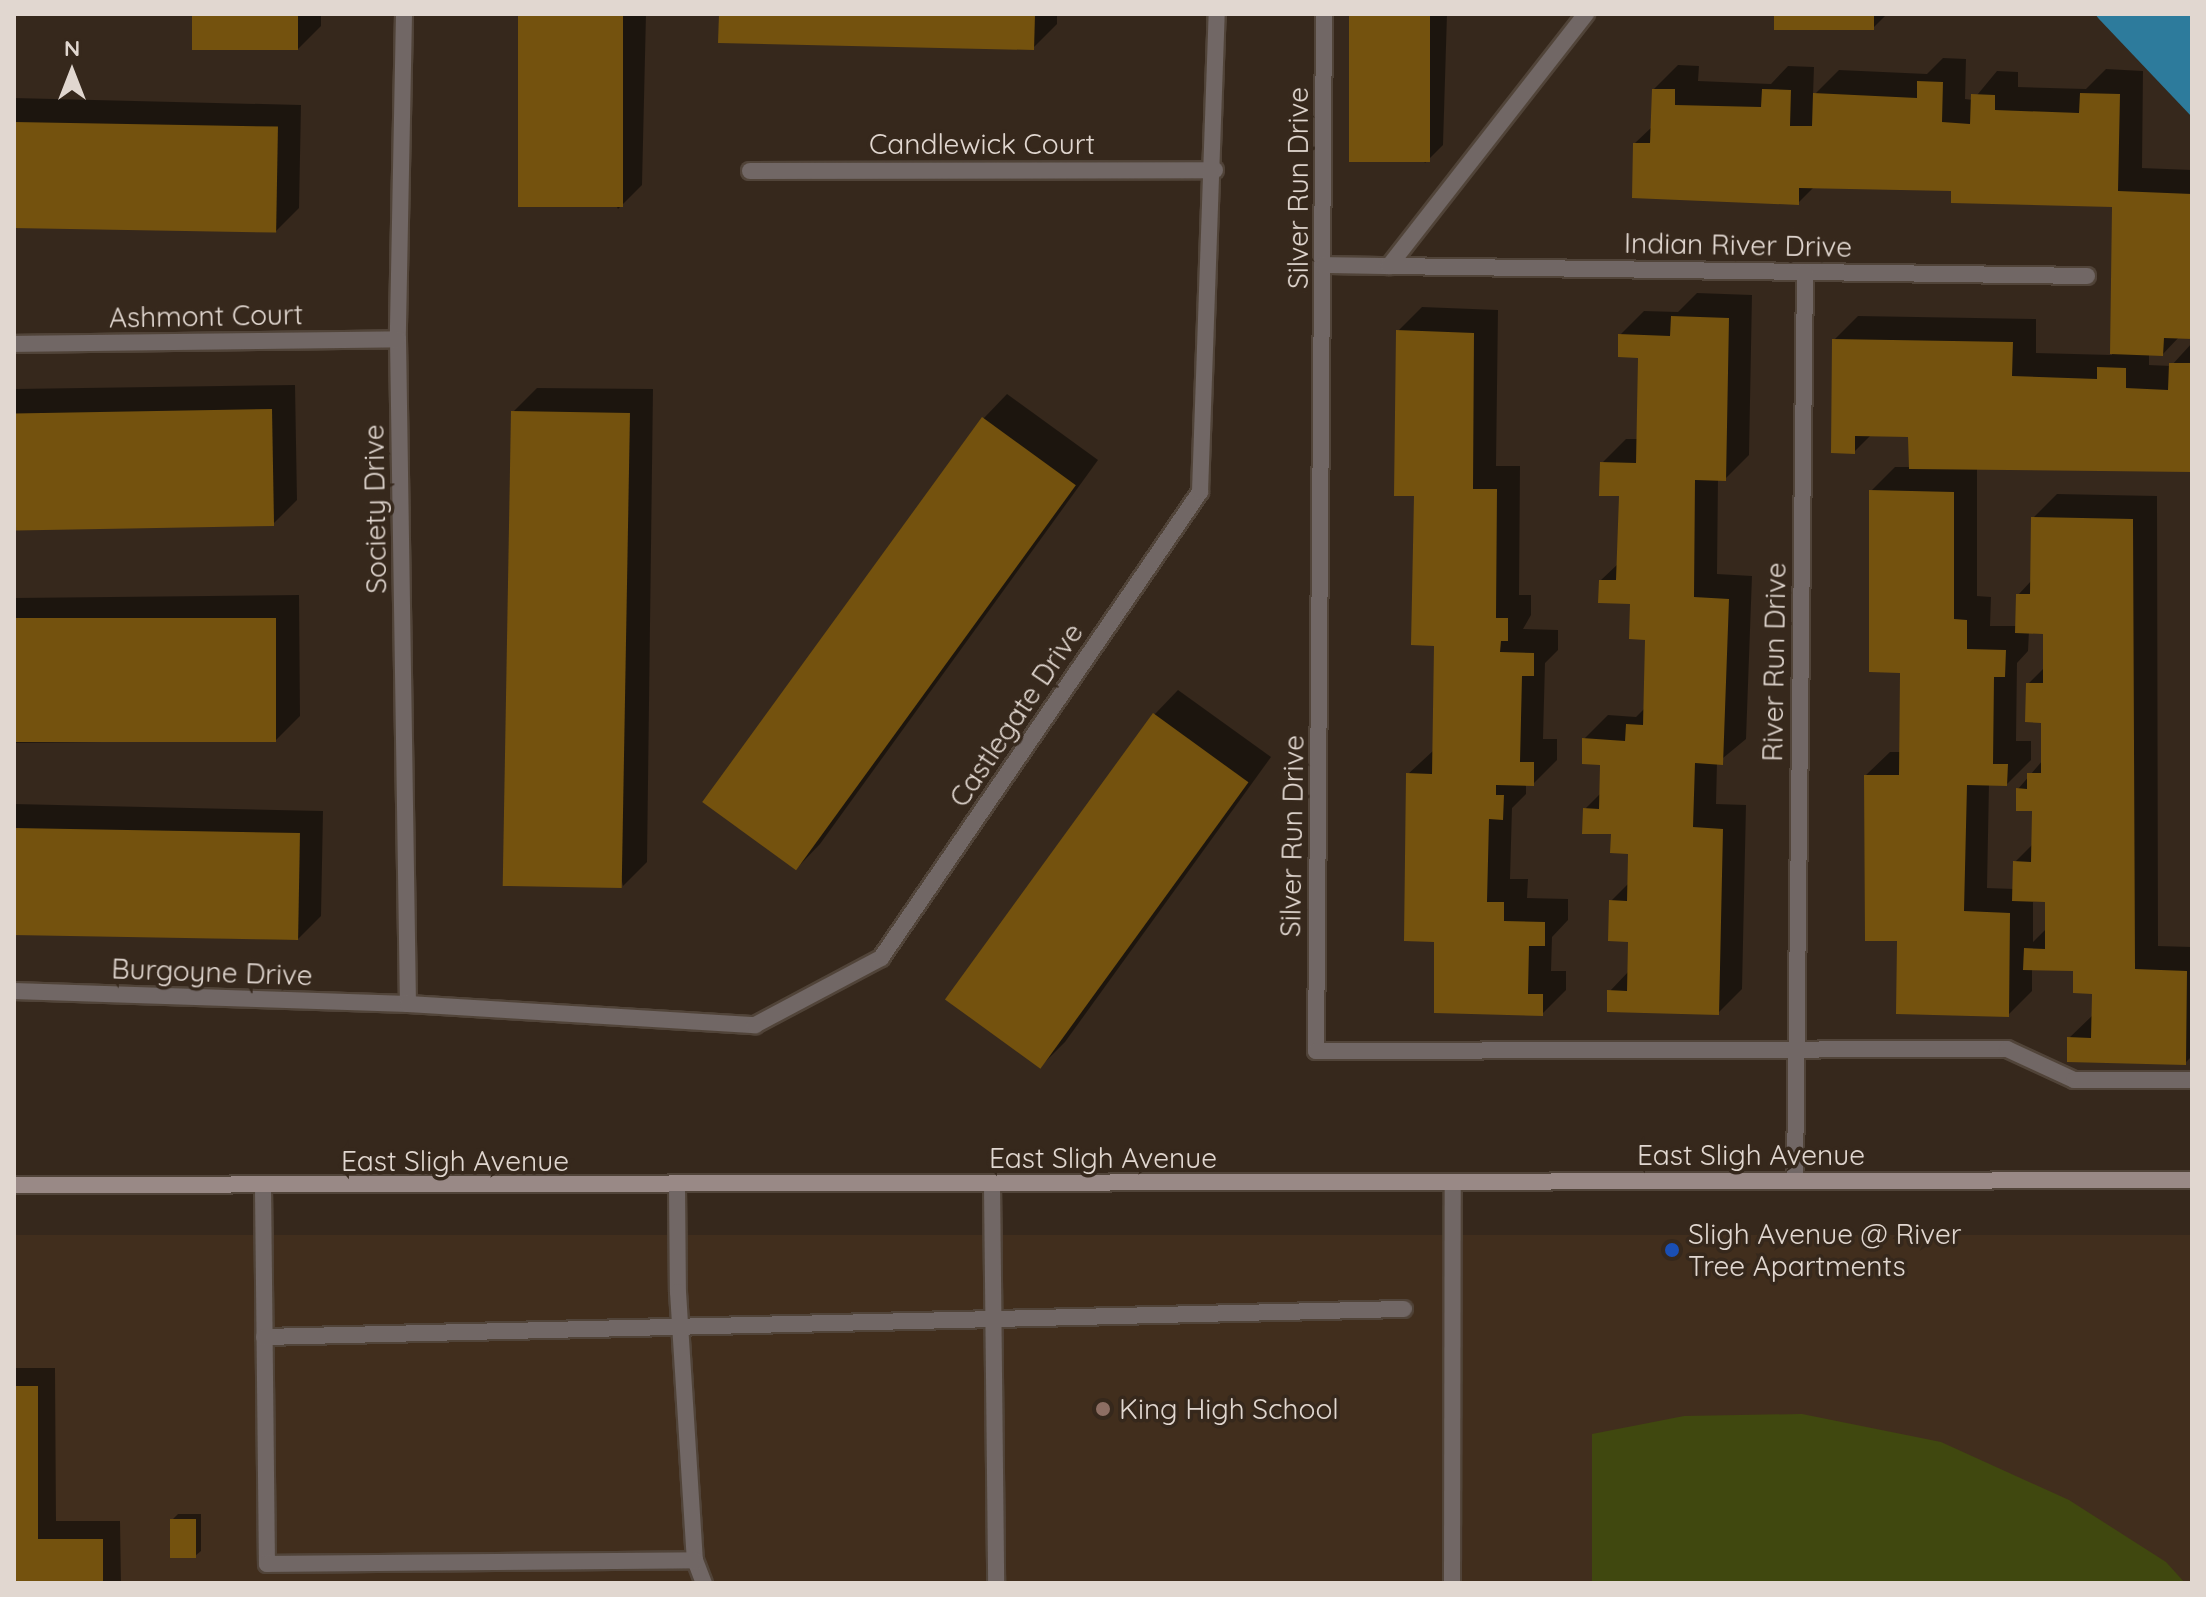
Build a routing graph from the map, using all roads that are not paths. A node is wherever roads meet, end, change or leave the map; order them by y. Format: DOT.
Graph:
graph roads {
  1 [pos="404,14"];
  2 [pos="1217,14"];
  3 [pos="1324,14"];
  4 [pos="1586,14"];
  5 [pos="1215,170"];
  6 [pos="750,171"];
  7 [pos="1324,265"];
  8 [pos="1389,266"];
  9 [pos="1805,272"];
  10 [pos="2087,276"];
  11 [pos="398,339"];
  12 [pos="14,344"];
  13 [pos="14,991"];
  14 [pos="408,1004"];
  15 [pos="1796,1053"];
  16 [pos="2192,1080"];
  17 [pos="1795,1180"];
  18 [pos="2192,1180"];
  19 [pos="1453,1182"];
  20 [pos="992,1184"];
  21 [pos="14,1185"];
  22 [pos="677,1186"];
  23 [pos="263,1187"];
  24 [pos="1404,1309"];
  25 [pos="994,1320"];
  26 [pos="680,1327"];
  27 [pos="264,1337"];
  28 [pos="695,1560"];
  29 [pos="704,1583"];
  30 [pos="996,1583"];
  31 [pos="1452,1583"];
  1 -- 11 [label="street, Society Drive"];
  2 -- 5 [label="street, Castlegate Drive"];
  3 -- 7 [label="street, Silver Run Drive"];
  4 -- 8 [label="street"];
  5 -- 6 [label="street, Candlewick Court"];
  5 -- 14 [label="street, Castlegate Drive"];
  7 -- 8 [label="street, Indian River Drive"];
  7 -- 15 [label="street, Silver Run Drive"];
  8 -- 9 [label="street, Indian River Drive"];
  9 -- 10 [label="street, Indian River Drive"];
  9 -- 15 [label="street, River Run Drive"];
  11 -- 12 [label="street, Ashmont Court"];
  11 -- 14 [label="street, Society Drive"];
  13 -- 14 [label="street, Burgoyne Drive"];
  15 -- 16 [label="street"];
  15 -- 17 [label="street"];
  17 -- 18 [label="street, East Sligh Avenue"];
  17 -- 19 [label="street, East Sligh Avenue"];
  19 -- 20 [label="street, East Sligh Avenue"];
  19 -- 31 [label="street"];
  20 -- 22 [label="street, East Sligh Avenue"];
  20 -- 25 [label="street"];
  21 -- 23 [label="street, East Sligh Avenue"];
  22 -- 23 [label="street, East Sligh Avenue"];
  22 -- 26 [label="street"];
  23 -- 27 [label="street"];
  24 -- 25 [label="street"];
  25 -- 26 [label="street"];
  25 -- 30 [label="street"];
  26 -- 27 [label="street"];
  26 -- 28 [label="street"];
  27 -- 28 [label="street"];
  28 -- 29 [label="street"];
}
